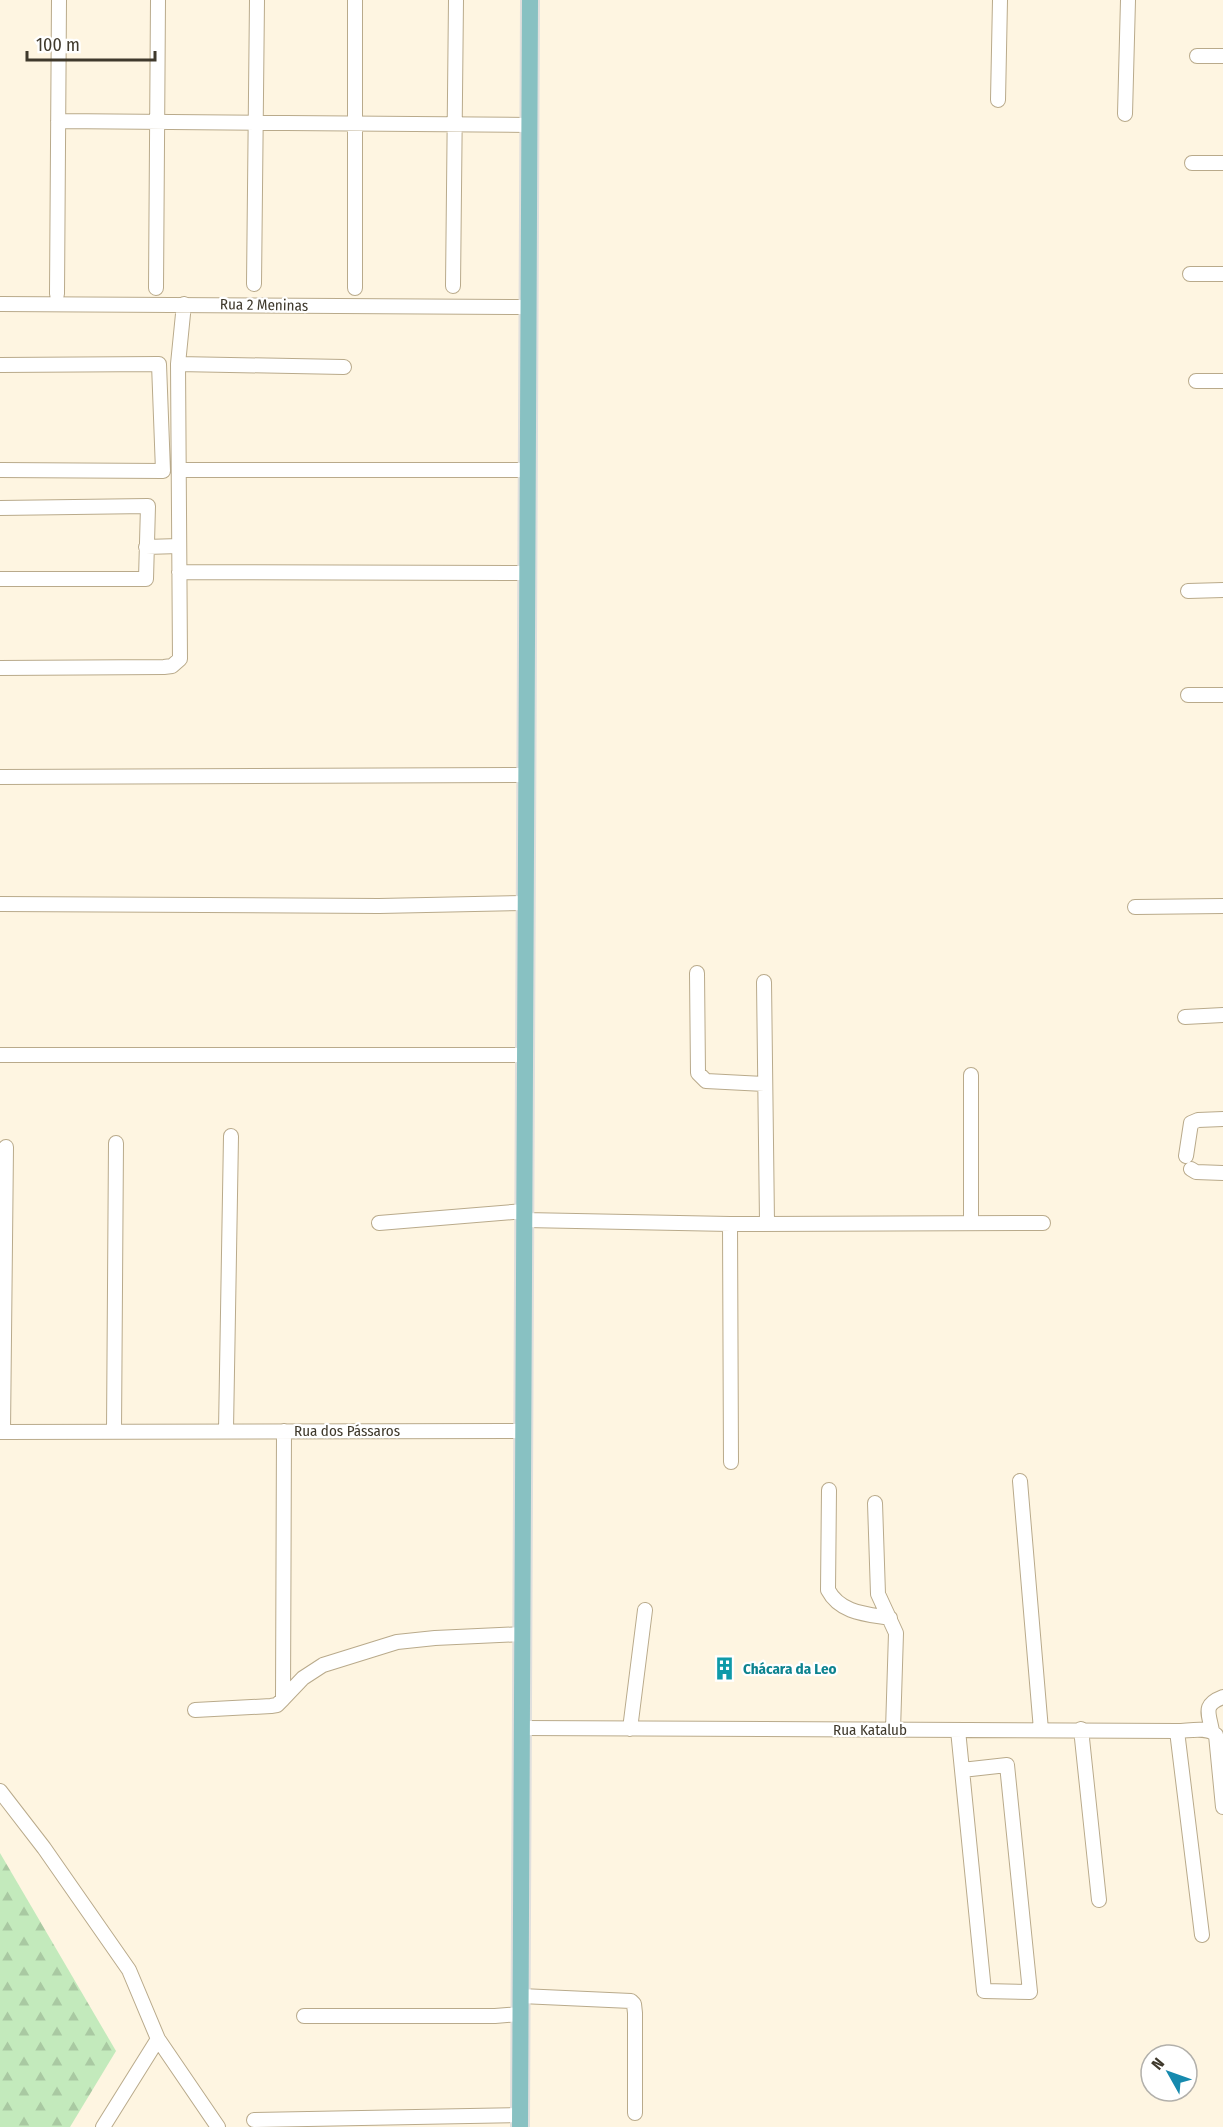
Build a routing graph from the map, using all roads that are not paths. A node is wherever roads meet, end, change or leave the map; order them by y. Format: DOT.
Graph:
graph roads {
  1 [pos="59,0"];
  2 [pos="158,0"];
  3 [pos="257,0"];
  4 [pos="355,0"];
  5 [pos="456,0"];
  6 [pos="530,0"];
  7 [pos="1000,0"];
  8 [pos="1128,0"];
  9 [pos="1197,56"];
  10 [pos="1223,56"];
  11 [pos="998,100"];
  12 [pos="1125,114"];
  13 [pos="58,121"];
  14 [pos="156,122"];
  15 [pos="256,123"];
  16 [pos="355,124"];
  17 [pos="454,124"];
  18 [pos="529,125"];
  19 [pos="1192,163"];
  20 [pos="1223,163"];
  21 [pos="1190,274"];
  22 [pos="1223,274"];
  23 [pos="254,284"];
  24 [pos="453,286"];
  25 [pos="156,288"];
  26 [pos="355,288"];
  27 [pos="57,294"];
  28 [pos="0,304"];
  29 [pos="184,304"];
  30 [pos="528,307"];
  31 [pos="0,365"];
  32 [pos="344,367"];
  33 [pos="178,369"];
  34 [pos="160,374"];
  35 [pos="1196,381"];
  36 [pos="1223,381"];
  37 [pos="0,470"];
  38 [pos="178,470"];
  39 [pos="528,470"];
  40 [pos="0,508"];
  41 [pos="179,546"];
  42 [pos="146,547"];
  43 [pos="179,572"];
  44 [pos="527,573"];
  45 [pos="0,579"];
  46 [pos="1223,590"];
  47 [pos="1188,591"];
  48 [pos="0,668"];
  49 [pos="1188,695"];
  50 [pos="1223,695"];
  51 [pos="527,775"];
  52 [pos="0,777"];
  53 [pos="526,903"];
  54 [pos="0,904"];
  55 [pos="1223,906"];
  56 [pos="1135,907"];
  57 [pos="697,973"];
  58 [pos="764,982"];
  59 [pos="1223,1015"];
  60 [pos="1185,1017"];
  61 [pos="0,1055"];
  62 [pos="525,1055"];
  63 [pos="972,1075"];
  64 [pos="765,1084"];
  65 [pos="1223,1119"];
  66 [pos="231,1136"];
  67 [pos="116,1143"];
  68 [pos="6,1148"];
  69 [pos="1223,1173"];
  70 [pos="525,1216"];
  71 [pos="767,1222"];
  72 [pos="1043,1222"];
  73 [pos="379,1223"];
  74 [pos="971,1223"];
  75 [pos="730,1224"];
  76 [pos="226,1430"];
  77 [pos="114,1431"];
  78 [pos="284,1431"];
  79 [pos="524,1431"];
  80 [pos="2,1432"];
  81 [pos="731,1462"];
  82 [pos="1020,1481"];
  83 [pos="829,1490"];
  84 [pos="875,1503"];
  85 [pos="645,1610"];
  86 [pos="890,1618"];
  87 [pos="523,1634"];
  88 [pos="1223,1697"];
  89 [pos="283,1699"];
  90 [pos="195,1710"];
  91 [pos="522,1728"];
  92 [pos="630,1729"];
  93 [pos="1081,1729"];
  94 [pos="893,1730"];
  95 [pos="958,1730"];
  96 [pos="1041,1730"];
  97 [pos="1177,1731"];
  98 [pos="1214,1733"];
  99 [pos="962,1770"];
  100 [pos="0,1791"];
  101 [pos="1223,1807"];
  102 [pos="1100,1900"];
  103 [pos="1202,1935"];
  104 [pos="521,1996"];
  105 [pos="520,2014"];
  106 [pos="304,2016"];
  107 [pos="158,2039"];
  108 [pos="635,2113"];
  109 [pos="254,2120"];
  110 [pos="520,2121"];
  111 [pos="103,2127"];
  112 [pos="218,2127"];
  1 -- 13 [label="street"];
  2 -- 14 [label="street"];
  3 -- 15 [label="street"];
  4 -- 16 [label="street"];
  5 -- 17 [label="street"];
  6 -- 18 [label="main road"];
  7 -- 11 [label="street"];
  8 -- 12 [label="street"];
  9 -- 10 [label="street"];
  13 -- 14 [label="street"];
  13 -- 27 [label="street"];
  14 -- 15 [label="street"];
  14 -- 25 [label="street"];
  15 -- 16 [label="street"];
  15 -- 23 [label="street"];
  16 -- 17 [label="street"];
  16 -- 26 [label="street"];
  17 -- 18 [label="street"];
  17 -- 24 [label="street"];
  18 -- 30 [label="main road"];
  19 -- 20 [label="street"];
  21 -- 22 [label="street"];
  28 -- 29 [label="street, Rua 2 Meninas"];
  29 -- 30 [label="street, Rua 2 Meninas"];
  29 -- 33 [label="street"];
  30 -- 39 [label="main road"];
  31 -- 34 [label="street"];
  32 -- 33 [label="street"];
  33 -- 34 [label="street"];
  33 -- 38 [label="street"];
  34 -- 37 [label="street"];
  35 -- 36 [label="street"];
  38 -- 39 [label="street"];
  38 -- 41 [label="street"];
  39 -- 44 [label="main road"];
  40 -- 42 [label="street"];
  41 -- 42 [label="street"];
  41 -- 43 [label="street"];
  42 -- 45 [label="street"];
  43 -- 44 [label="street"];
  43 -- 48 [label="street"];
  44 -- 51 [label="main road"];
  46 -- 47 [label="street"];
  49 -- 50 [label="street"];
  51 -- 52 [label="street"];
  51 -- 53 [label="main road"];
  53 -- 54 [label="street"];
  53 -- 62 [label="main road"];
  55 -- 56 [label="street"];
  57 -- 64 [label="street"];
  58 -- 64 [label="street"];
  59 -- 60 [label="street"];
  61 -- 62 [label="street"];
  62 -- 70 [label="main road"];
  63 -- 74 [label="street"];
  64 -- 71 [label="street"];
  65 -- 69 [label="street"];
  66 -- 76 [label="street"];
  67 -- 77 [label="street"];
  68 -- 80 [label="street"];
  70 -- 73 [label="street"];
  70 -- 75 [label="street"];
  70 -- 79 [label="main road"];
  71 -- 74 [label="street"];
  71 -- 75 [label="street"];
  72 -- 74 [label="street"];
  75 -- 81 [label="street"];
  76 -- 77 [label="street, Rua dos Pássaros"];
  76 -- 78 [label="street, Rua dos Pássaros"];
  77 -- 80 [label="street, Rua dos Pássaros"];
  78 -- 79 [label="street, Rua dos Pássaros"];
  78 -- 89 [label="street"];
  79 -- 87 [label="main road"];
  82 -- 96 [label="street"];
  83 -- 86 [label="street"];
  84 -- 86 [label="street"];
  85 -- 92 [label="street"];
  86 -- 94 [label="street"];
  87 -- 89 [label="street"];
  87 -- 91 [label="main road"];
  88 -- 98 [label="street"];
  89 -- 90 [label="street"];
  91 -- 92 [label="street, Rua Katalub"];
  91 -- 104 [label="main road"];
  92 -- 94 [label="street, Rua Katalub"];
  93 -- 96 [label="street, Rua Katalub"];
  93 -- 97 [label="street, Rua Katalub"];
  93 -- 102 [label="street"];
  94 -- 95 [label="street, Rua Katalub"];
  95 -- 96 [label="street, Rua Katalub"];
  95 -- 99 [label="street"];
  97 -- 98 [label="street, Rua Katalub"];
  97 -- 103 [label="street"];
  98 -- 101 [label="street"];
  99 -- 99 [label="street"];
  100 -- 107 [label="street"];
  104 -- 105 [label="main road"];
  104 -- 108 [label="street"];
  105 -- 106 [label="street"];
  105 -- 110 [label="main road"];
  107 -- 111 [label="street"];
  107 -- 112 [label="street"];
  109 -- 110 [label="street"];
}
